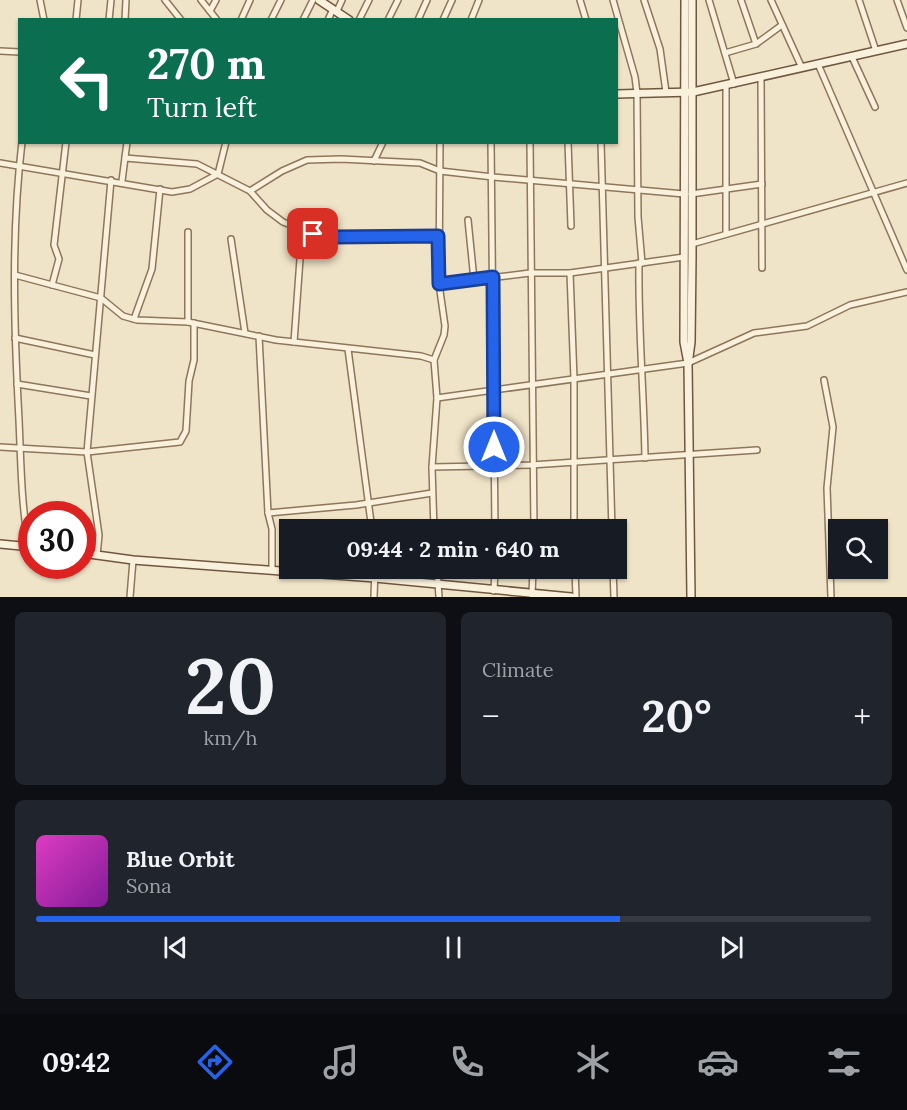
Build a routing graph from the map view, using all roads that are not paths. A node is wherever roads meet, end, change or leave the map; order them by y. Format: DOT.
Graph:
graph roads {
  1 [pos="40,0"];
  2 [pos="78,0"];
  3 [pos="111,0"];
  4 [pos="126,0"];
  5 [pos="165,0"];
  6 [pos="201,0"];
  7 [pos="216,0"];
  8 [pos="250,0"];
  9 [pos="281,0"];
  10 [pos="313,0"];
  11 [pos="319,0"];
  12 [pos="342,0"];
  13 [pos="369,0"];
  14 [pos="398,0"];
  15 [pos="427,0"];
  16 [pos="452,0"];
  17 [pos="478,0"];
  18 [pos="580,0"];
  19 [pos="613,0"];
  20 [pos="644,0"];
  21 [pos="685,0"];
  22 [pos="692,0"];
  23 [pos="709,0"];
  24 [pos="741,0"];
  25 [pos="771,0"];
  26 [pos="860,0"];
  27 [pos="897,0"];
  28 [pos="335,10"];
  29 [pos="210,11"];
  30 [pos="44,18"];
  31 [pos="76,18"];
  32 [pos="109,18"];
  33 [pos="125,18"];
  34 [pos="179,18"];
  35 [pos="216,18"];
  36 [pos="242,18"];
  37 [pos="272,18"];
  38 [pos="304,18"];
  39 [pos="329,18"];
  40 [pos="346,18"];
  41 [pos="360,18"];
  42 [pos="389,18"];
  43 [pos="419,18"];
  44 [pos="444,18"];
  45 [pos="472,18"];
  46 [pos="585,18"];
  47 [pos="782,25"];
  48 [pos="907,28"];
  49 [pos="756,44"];
  50 [pos="907,44"];
  51 [pos="0,51"];
  52 [pos="876,51"];
  53 [pos="18,52"];
  54 [pos="725,53"];
  55 [pos="852,57"];
  56 [pos="818,64"];
  57 [pos="802,68"];
  58 [pos="761,77"];
  59 [pos="730,84"];
  60 [pos="666,92"];
  61 [pos="689,92"];
  62 [pos="637,93"];
  63 [pos="618,94"];
  64 [pos="875,107"];
  65 [pos="22,144"];
  66 [pos="66,144"];
  67 [pos="128,144"];
  68 [pos="226,144"];
  69 [pos="382,144"];
  70 [pos="440,144"];
  71 [pos="491,144"];
  72 [pos="530,144"];
  73 [pos="568,144"];
  74 [pos="601,144"];
  75 [pos="125,158"];
  76 [pos="374,161"];
  77 [pos="0,163"];
  78 [pos="19,166"];
  79 [pos="440,171"];
  80 [pos="63,172"];
  81 [pos="218,174"];
  82 [pos="493,177"];
  83 [pos="111,180"];
  84 [pos="530,180"];
  85 [pos="122,181"];
  86 [pos="907,183"];
  87 [pos="762,184"];
  88 [pos="571,185"];
  89 [pos="602,188"];
  90 [pos="160,189"];
  91 [pos="727,189"];
  92 [pos="250,191"];
  93 [pos="639,191"];
  94 [pos="874,193"];
  95 [pos="688,194"];
  96 [pos="468,220"];
  97 [pos="763,225"];
  98 [pos="571,226"];
  99 [pos="296,228"];
  100 [pos="188,232"];
  101 [pos="726,234"];
  102 [pos="438,236"];
  103 [pos="231,239"];
  104 [pos="692,244"];
  105 [pos="684,257"];
  106 [pos="641,263"];
  107 [pos="762,268"];
  108 [pos="605,269"];
  109 [pos="907,270"];
  110 [pos="530,273"];
  111 [pos="570,273"];
  112 [pos="15,275"];
  113 [pos="493,277"];
  114 [pos="474,280"];
  115 [pos="439,284"];
  116 [pos="52,285"];
  117 [pos="907,292"];
  118 [pos="101,298"];
  119 [pos="134,319"];
  120 [pos="191,323"];
  121 [pos="245,333"];
  122 [pos="259,336"];
  123 [pos="15,338"];
  124 [pos="294,342"];
  125 [pos="348,348"];
  126 [pos="95,355"];
  127 [pos="435,360"];
  128 [pos="688,363"];
  129 [pos="643,369"];
  130 [pos="608,374"];
  131 [pos="574,379"];
  132 [pos="824,380"];
  133 [pos="17,384"];
  134 [pos="532,384"];
  135 [pos="494,390"];
  136 [pos="91,396"];
  137 [pos="437,398"];
  138 [pos="0,447"];
  139 [pos="21,448"];
  140 [pos="757,450"];
  141 [pos="87,452"];
  142 [pos="690,456"];
  143 [pos="645,458"];
  144 [pos="611,460"];
  145 [pos="572,462"];
  146 [pos="494,465"];
  147 [pos="531,465"];
  148 [pos="432,467"];
  149 [pos="432,493"];
  150 [pos="22,501"];
  151 [pos="370,504"];
  152 [pos="268,513"];
  153 [pos="371,519"];
  154 [pos="433,519"];
  155 [pos="495,519"];
  156 [pos="533,519"];
  157 [pos="574,519"];
  158 [pos="612,519"];
  159 [pos="0,544"];
  160 [pos="18,546"];
  161 [pos="97,555"];
  162 [pos="132,560"];
  163 [pos="272,570"];
  164 [pos="279,571"];
  165 [pos="375,579"];
  166 [pos="386,579"];
  167 [pos="438,579"];
  168 [pos="495,579"];
  169 [pos="533,579"];
  170 [pos="575,579"];
  171 [pos="613,579"];
  172 [pos="438,584"];
  173 [pos="494,591"];
  174 [pos="532,595"];
  175 [pos="130,597"];
  176 [pos="374,597"];
  177 [pos="439,597"];
  178 [pos="571,597"];
  179 [pos="576,597"];
  180 [pos="614,597"];
  181 [pos="691,597"];
  182 [pos="831,597"];
  1 -- 30 [label="street"];
  2 -- 31 [label="street"];
  3 -- 32 [label="street"];
  4 -- 33 [label="street"];
  5 -- 34 [label="street"];
  6 -- 29 [label="street"];
  7 -- 29 [label="street"];
  8 -- 36 [label="street"];
  9 -- 37 [label="street"];
  10 -- 38 [label="street"];
  11 -- 28 [label="street"];
  12 -- 28 [label="street"];
  13 -- 41 [label="street"];
  14 -- 42 [label="street"];
  15 -- 43 [label="street"];
  16 -- 44 [label="street"];
  17 -- 45 [label="street"];
  18 -- 46 [label="street"];
  19 -- 62 [label="street"];
  20 -- 60 [label="street"];
  21 -- 61 [label="street"];
  22 -- 61 [label="street"];
  23 -- 54 [label="street"];
  24 -- 49 [label="street"];
  25 -- 47 [label="street"];
  26 -- 52 [label="street"];
  27 -- 48 [label="street"];
  28 -- 39 [label="street"];
  28 -- 40 [label="street"];
  29 -- 35 [label="street"];
  47 -- 49 [label="street"];
  47 -- 57 [label="street"];
  49 -- 54 [label="street"];
  50 -- 52 [label="street"];
  51 -- 53 [label="street"];
  52 -- 55 [label="street"];
  54 -- 59 [label="street"];
  55 -- 56 [label="street"];
  55 -- 64 [label="street"];
  56 -- 57 [label="street"];
  56 -- 94 [label="street"];
  57 -- 58 [label="street"];
  58 -- 59 [label="street"];
  58 -- 87 [label="street"];
  59 -- 61 [label="street"];
  59 -- 91 [label="street"];
  60 -- 61 [label="street"];
  60 -- 62 [label="street"];
  61 -- 95 [label="street"];
  62 -- 63 [label="street"];
  62 -- 93 [label="street"];
  65 -- 78 [label="street"];
  66 -- 80 [label="street"];
  67 -- 75 [label="street"];
  68 -- 81 [label="street"];
  69 -- 76 [label="street"];
  70 -- 79 [label="street"];
  71 -- 82 [label="street"];
  72 -- 84 [label="street"];
  73 -- 88 [label="street"];
  74 -- 89 [label="street"];
  75 -- 81 [label="street"];
  75 -- 85 [label="street"];
  76 -- 79 [label="street"];
  76 -- 92 [label="street"];
  77 -- 78 [label="street"];
  78 -- 80 [label="street"];
  78 -- 112 [label="street"];
  79 -- 82 [label="street"];
  79 -- 102 [label="street"];
  80 -- 83 [label="street"];
  80 -- 116 [label="street"];
  81 -- 90 [label="street"];
  81 -- 92 [label="street"];
  82 -- 84 [label="street"];
  82 -- 113 [label="street"];
  83 -- 85 [label="street"];
  83 -- 118 [label="street"];
  84 -- 88 [label="street"];
  84 -- 110 [label="street"];
  85 -- 90 [label="street"];
  86 -- 94 [label="street"];
  87 -- 91 [label="street"];
  87 -- 97 [label="street"];
  88 -- 89 [label="street"];
  88 -- 98 [label="street"];
  89 -- 93 [label="street"];
  89 -- 108 [label="street"];
  90 -- 119 [label="street"];
  91 -- 95 [label="street"];
  91 -- 101 [label="street"];
  92 -- 99 [label="street"];
  93 -- 95 [label="street"];
  93 -- 106 [label="street"];
  94 -- 97 [label="street"];
  94 -- 109 [label="street"];
  95 -- 104 [label="street"];
  95 -- 105 [label="street"];
  96 -- 114 [label="street"];
  97 -- 101 [label="street"];
  97 -- 107 [label="street"];
  99 -- 102 [label="street"];
  99 -- 124 [label="street"];
  100 -- 120 [label="street"];
  101 -- 104 [label="street"];
  102 -- 115 [label="street"];
  103 -- 121 [label="street"];
  104 -- 128 [label="street"];
  105 -- 106 [label="street"];
  105 -- 128 [label="street"];
  106 -- 108 [label="street"];
  106 -- 129 [label="street"];
  108 -- 111 [label="street"];
  108 -- 130 [label="street"];
  110 -- 111 [label="street"];
  110 -- 113 [label="street"];
  110 -- 134 [label="street"];
  111 -- 131 [label="street"];
  112 -- 116 [label="street"];
  112 -- 123 [label="street"];
  113 -- 114 [label="street"];
  113 -- 135 [label="street"];
  114 -- 115 [label="street"];
  115 -- 127 [label="street"];
  116 -- 118 [label="street"];
  117 -- 128 [label="street"];
  118 -- 119 [label="street"];
  118 -- 126 [label="street"];
  119 -- 120 [label="street"];
  120 -- 121 [label="street"];
  120 -- 141 [label="street"];
  121 -- 122 [label="street"];
  122 -- 124 [label="street"];
  122 -- 152 [label="street"];
  123 -- 126 [label="street"];
  123 -- 133 [label="street"];
  124 -- 125 [label="street"];
  125 -- 127 [label="street"];
  125 -- 151 [label="street"];
  126 -- 136 [label="street"];
  127 -- 137 [label="street"];
  128 -- 129 [label="street"];
  128 -- 142 [label="street"];
  129 -- 130 [label="street"];
  129 -- 143 [label="street"];
  130 -- 131 [label="street"];
  130 -- 144 [label="street"];
  131 -- 134 [label="street"];
  131 -- 145 [label="street"];
  132 -- 182 [label="street"];
  133 -- 136 [label="street"];
  133 -- 139 [label="street"];
  134 -- 135 [label="street"];
  134 -- 147 [label="street"];
  135 -- 137 [label="street"];
  135 -- 146 [label="street"];
  136 -- 141 [label="street"];
  137 -- 148 [label="street"];
  138 -- 139 [label="street"];
  139 -- 141 [label="street"];
  139 -- 150 [label="street"];
  140 -- 142 [label="street"];
  141 -- 161 [label="street"];
  142 -- 143 [label="street"];
  142 -- 181 [label="street"];
  143 -- 144 [label="street"];
  144 -- 145 [label="street"];
  144 -- 158 [label="street"];
  145 -- 147 [label="street"];
  145 -- 157 [label="street"];
  146 -- 147 [label="street"];
  146 -- 148 [label="street"];
  146 -- 155 [label="street"];
  147 -- 156 [label="street"];
  148 -- 149 [label="street"];
  149 -- 151 [label="street"];
  149 -- 154 [label="street"];
  151 -- 152 [label="street"];
  151 -- 153 [label="street"];
  152 -- 163 [label="street"];
  159 -- 160 [label="street"];
  161 -- 162 [label="street"];
  162 -- 163 [label="street"];
  162 -- 175 [label="street"];
  163 -- 164 [label="street"];
  165 -- 176 [label="street"];
  166 -- 172 [label="street"];
  167 -- 172 [label="street"];
  168 -- 173 [label="street"];
  169 -- 174 [label="street"];
  170 -- 179 [label="street"];
  171 -- 180 [label="street"];
  172 -- 173 [label="street"];
  172 -- 177 [label="street"];
  173 -- 174 [label="street"];
  174 -- 178 [label="street"];
}
